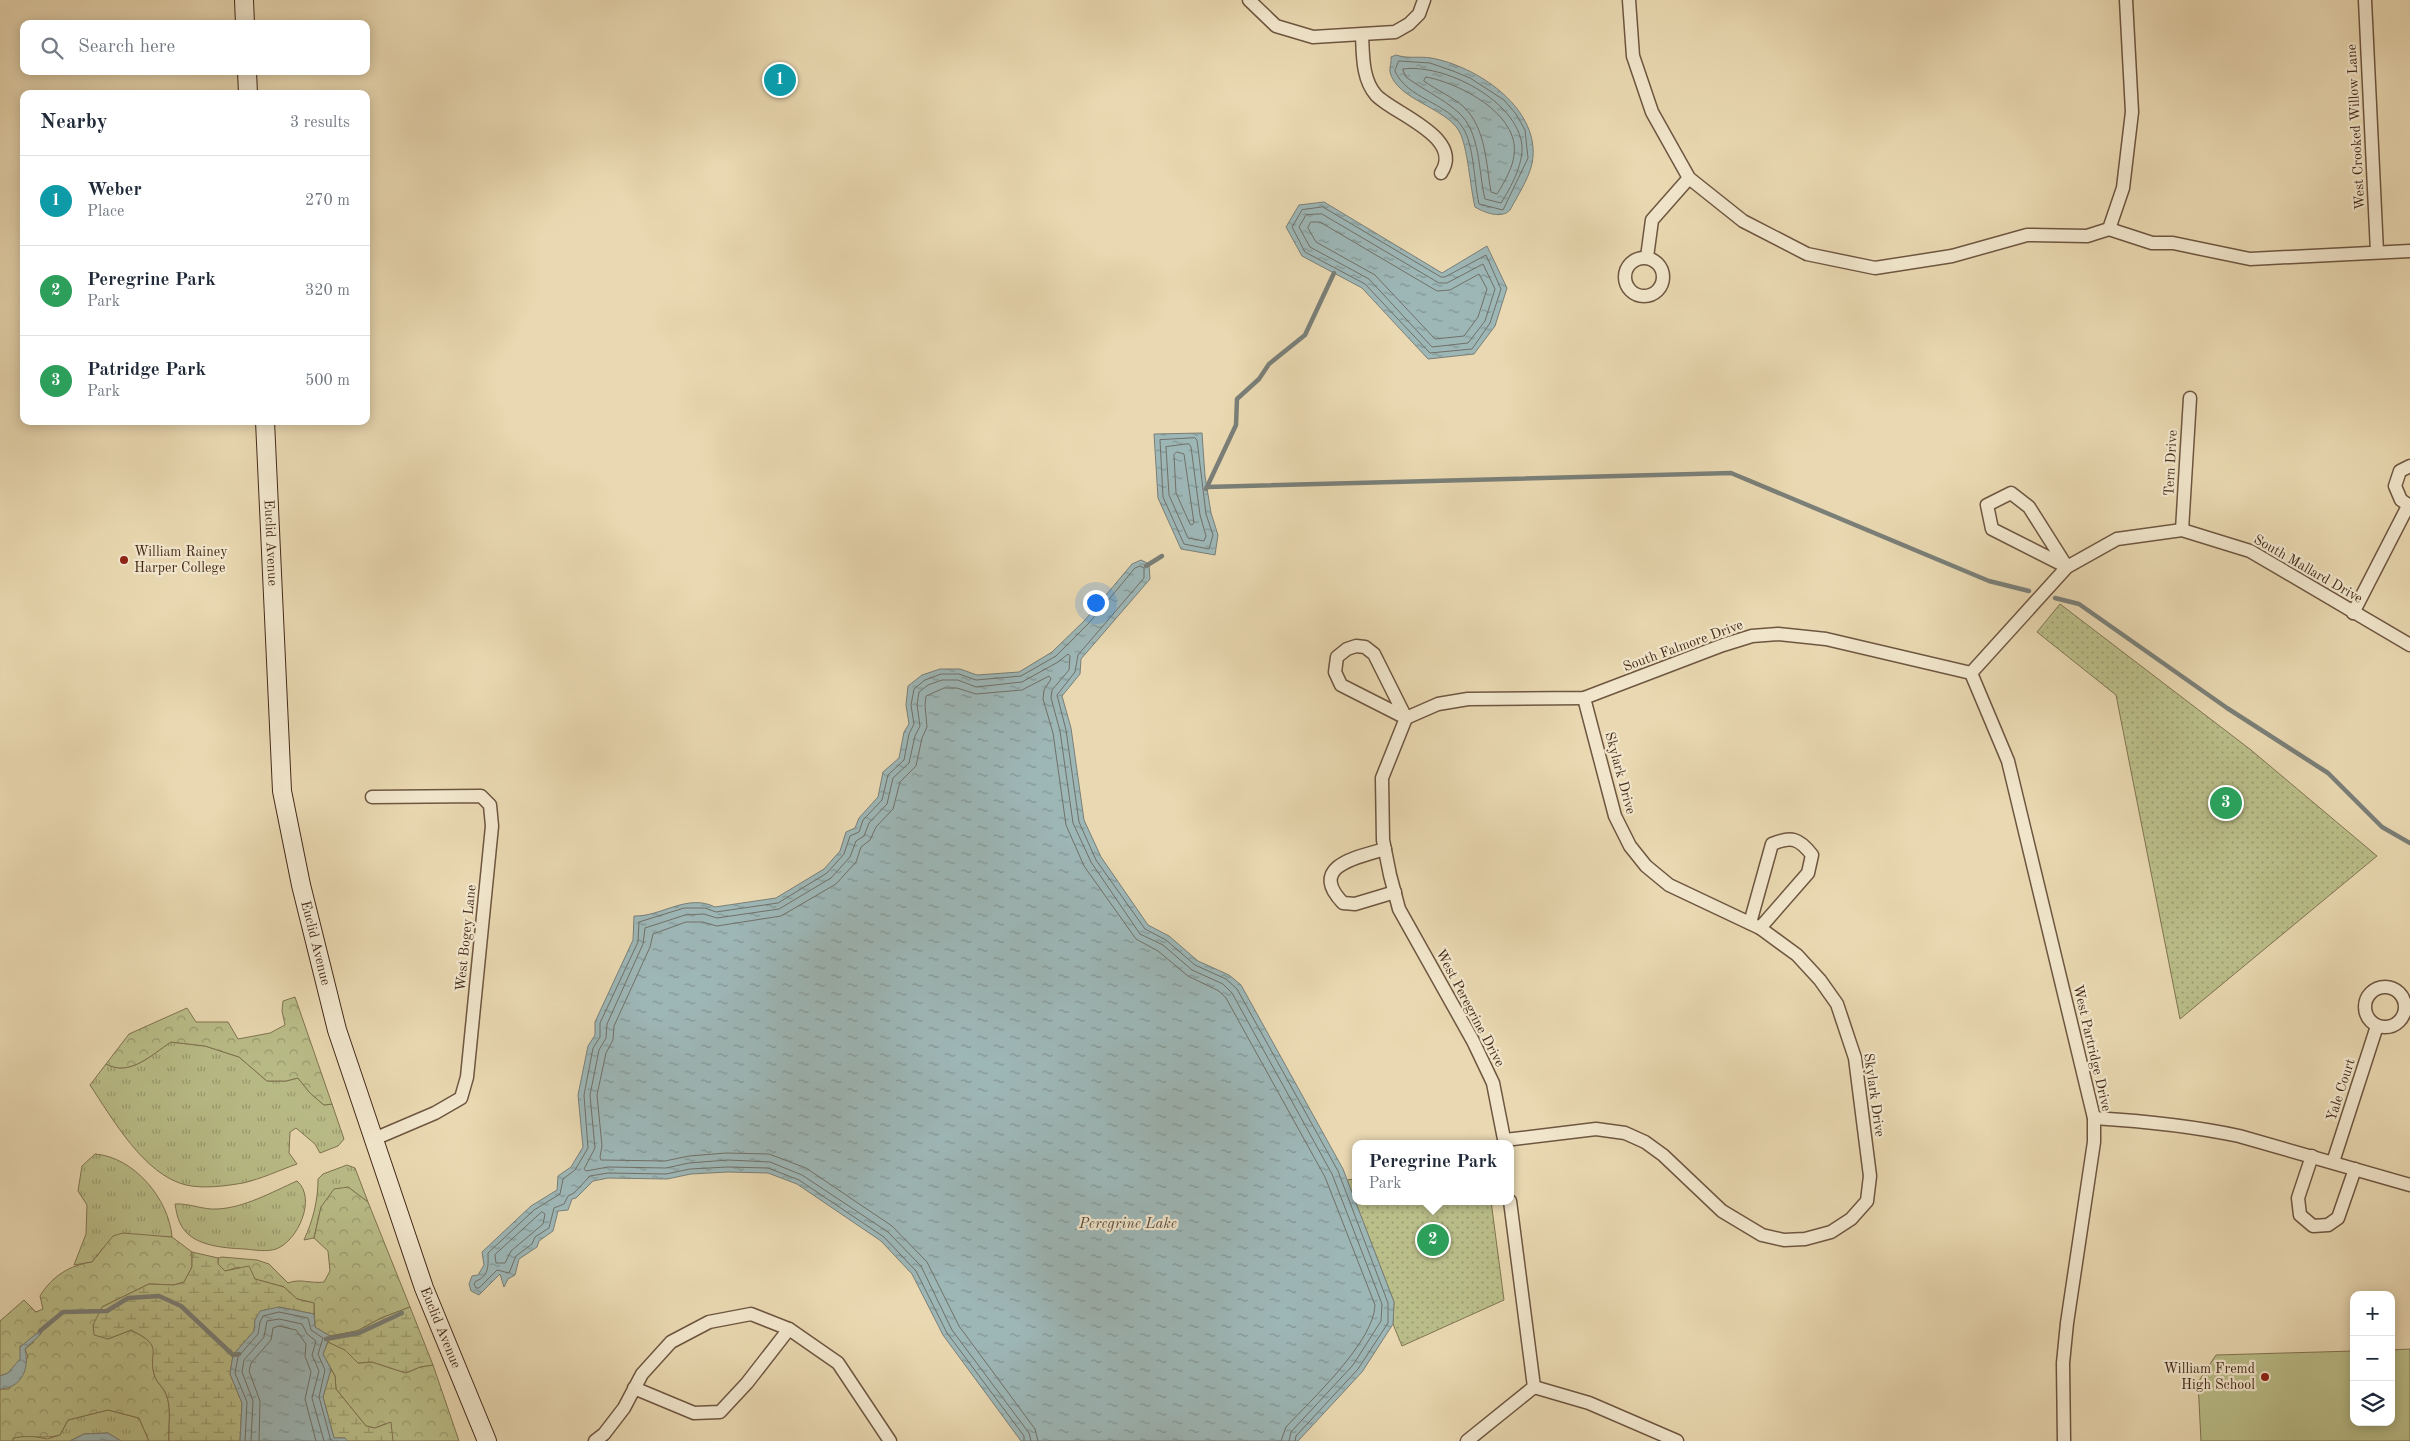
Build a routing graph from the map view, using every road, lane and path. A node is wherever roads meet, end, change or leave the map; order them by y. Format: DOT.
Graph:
graph roads {
  1 [pos="244,0"];
  2 [pos="1249,0"];
  3 [pos="1424,0"];
  4 [pos="1629,0"];
  5 [pos="2126,0"];
  6 [pos="2365,0"];
  7 [pos="245,20"];
  8 [pos="1362,35"];
  9 [pos="247,75"];
  10 [pos="248,90"];
  11 [pos="1441,173"];
  12 [pos="1689,178"];
  13 [pos="2109,229"];
  14 [pos="2410,251"];
  15 [pos="2377,252"];
  16 [pos="1647,257"];
  17 [pos="2190,398"];
  18 [pos="265,425"];
  19 [pos="2410,466"];
  20 [pos="2409,506"];
  21 [pos="2182,530"];
  22 [pos="2067,567"];
  23 [pos="2353,613"];
  24 [pos="2410,645"];
  25 [pos="1971,673"];
  26 [pos="1584,698"];
  27 [pos="1406,718"];
  28 [pos="372,797"];
  29 [pos="1384,849"];
  30 [pos="1395,892"];
  31 [pos="1755,925"];
  32 [pos="2377,1026"];
  33 [pos="2094,1118"];
  34 [pos="374,1138"];
  35 [pos="1505,1140"];
  36 [pos="1514,1141"];
  37 [pos="2312,1156"];
  38 [pos="2333,1162"];
  39 [pos="2355,1169"];
  40 [pos="2410,1185"];
  41 [pos="1511,1205"];
  42 [pos="789,1328"];
  43 [pos="1534,1387"];
  44 [pos="634,1388"];
  45 [pos="487,1441"];
  46 [pos="595,1441"];
  47 [pos="890,1441"];
  48 [pos="1467,1441"];
  49 [pos="1677,1441"];
  50 [pos="2064,1441"];
  1 -- 7 [label="main road"];
  2 -- 8 [label="street"];
  3 -- 8 [label="street"];
  4 -- 12 [label="street"];
  5 -- 13 [label="street"];
  6 -- 15 [label="street, West Crooked Willow Lane"];
  8 -- 11 [label="street"];
  9 -- 10 [label="main road"];
  12 -- 13 [label="street"];
  12 -- 16 [label="street"];
  13 -- 15 [label="street"];
  14 -- 15 [label="street"];
  17 -- 21 [label="street, Tern Drive"];
  18 -- 34 [label="main road, Euclid Avenue"];
  19 -- 20 [label="street"];
  20 -- 23 [label="street"];
  21 -- 22 [label="street, South Mallard Drive"];
  21 -- 23 [label="street, South Mallard Drive"];
  22 -- 22 [label="street"];
  22 -- 25 [label="street, South Mallard Drive"];
  23 -- 24 [label="street, South Mallard Drive"];
  25 -- 26 [label="street, South Falmore Drive"];
  25 -- 33 [label="street, West Partridge Drive"];
  26 -- 27 [label="street, South Falmore Drive"];
  26 -- 31 [label="street, Skylark Drive"];
  27 -- 27 [label="street"];
  27 -- 29 [label="street, West Peregrine Drive"];
  28 -- 34 [label="street, West Bogey Lane"];
  29 -- 30 [label="street, West Peregrine Drive"];
  29 -- 30 [label="street"];
  30 -- 35 [label="street, West Peregrine Drive"];
  31 -- 31 [label="street"];
  31 -- 36 [label="street, Skylark Drive"];
  32 -- 38 [label="street, Yale Court"];
  33 -- 37 [label="street"];
  33 -- 50 [label="street, West Partridge Drive"];
  34 -- 45 [label="main road, Euclid Avenue"];
  37 -- 38 [label="street"];
  37 -- 39 [label="street"];
  38 -- 39 [label="street"];
  39 -- 40 [label="street"];
  41 -- 43 [label="street"];
  42 -- 44 [label="street"];
  42 -- 44 [label="street"];
  42 -- 47 [label="street"];
  43 -- 48 [label="street"];
  43 -- 49 [label="street"];
  44 -- 46 [label="street"];
}
